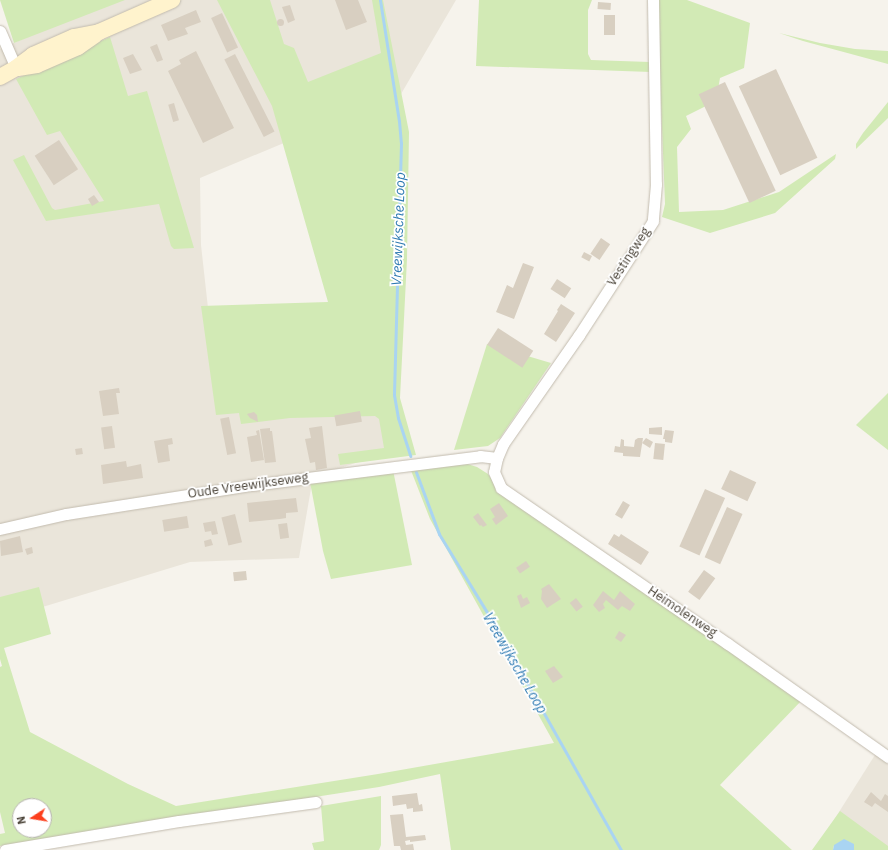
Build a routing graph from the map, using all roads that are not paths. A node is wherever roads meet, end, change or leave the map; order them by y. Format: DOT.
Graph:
graph roads {
  1 [pos="172,0"];
  2 [pos="653,0"];
  3 [pos="0,31"];
  4 [pos="16,68"];
  5 [pos="0,76"];
  6 [pos="497,458"];
  7 [pos="0,529"];
  8 [pos="888,757"];
  9 [pos="316,802"];
  10 [pos="5,850"];
  1 -- 4 [label="main road"];
  2 -- 6 [label="street, Vestingweg"];
  3 -- 4 [label="street"];
  4 -- 5 [label="main road"];
  6 -- 7 [label="street, Oude Vreewijkseweg"];
  6 -- 8 [label="street, Heimolenweg"];
  9 -- 10 [label="street"];
}
